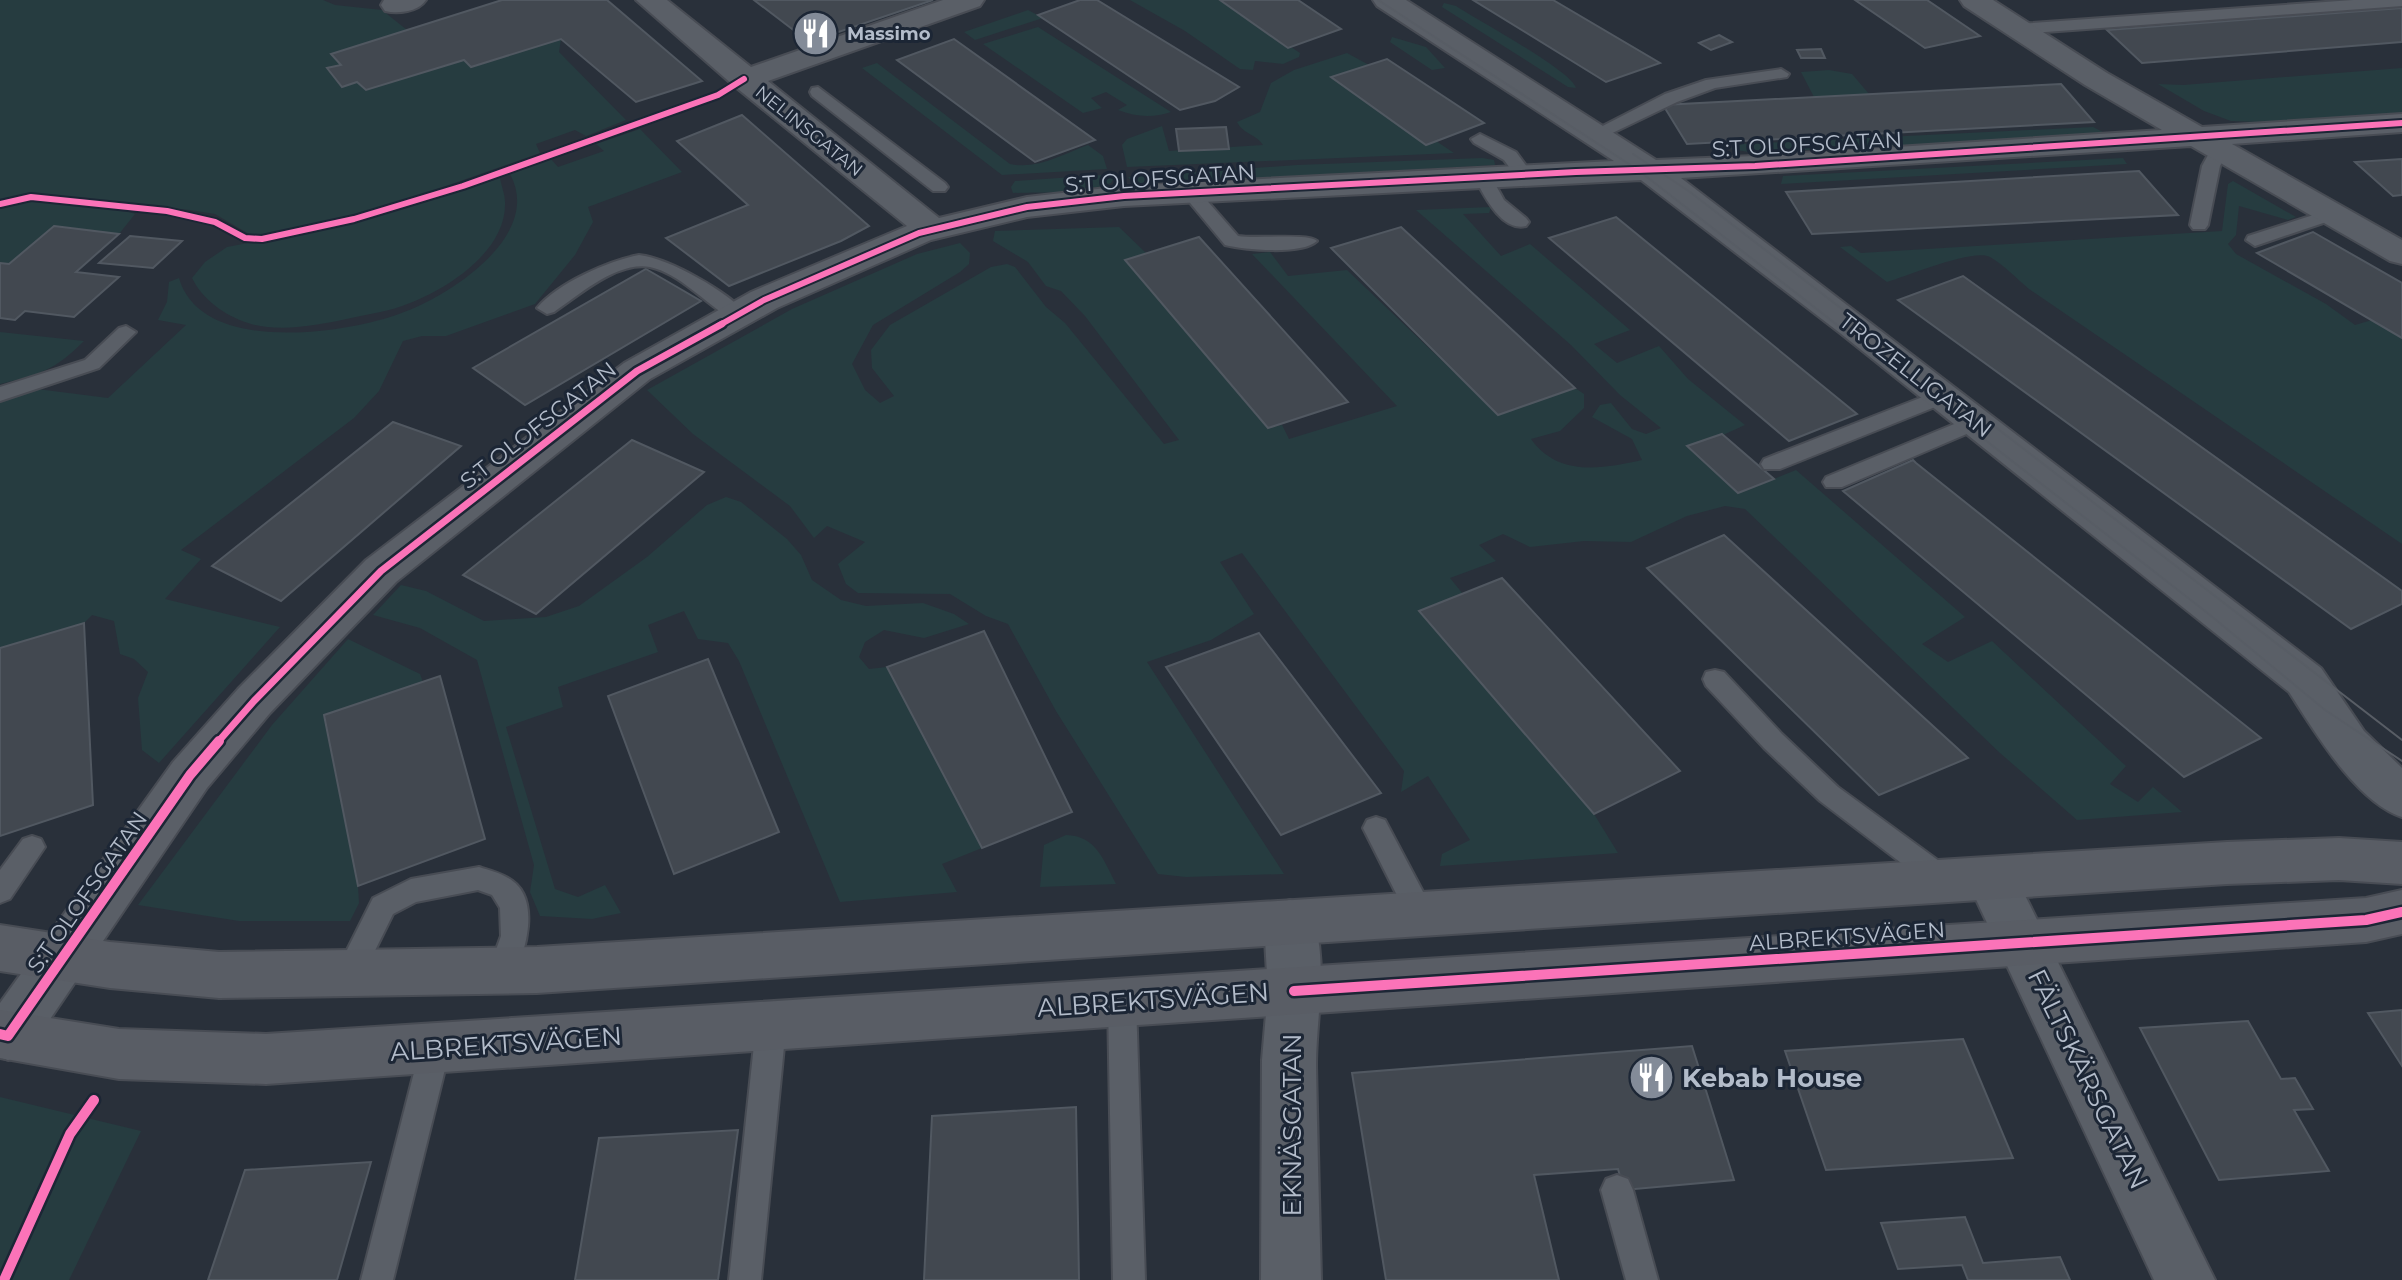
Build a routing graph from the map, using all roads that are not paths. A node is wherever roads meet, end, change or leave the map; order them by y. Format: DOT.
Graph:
graph roads {
  1 [pos="650,0"];
  2 [pos="970,0"];
  3 [pos="1387,0"];
  4 [pos="1974,0"];
  5 [pos="2402,1"];
  6 [pos="2019,29"];
  7 [pos="1781,74"];
  8 [pos="744,79"];
  9 [pos="818,92"];
  10 [pos="2399,127"];
  11 [pos="1596,134"];
  12 [pos="873,136"];
  13 [pos="1480,139"];
  14 [pos="2209,144"];
  15 [pos="835,150"];
  16 [pos="1648,169"];
  17 [pos="1524,175"];
  18 [pos="1483,177"];
  19 [pos="939,187"];
  20 [pos="1190,192"];
  21 [pos="2332,214"];
  22 [pos="1520,222"];
  23 [pos="2199,225"];
  24 [pos="932,229"];
  25 [pos="2255,240"];
  26 [pos="1308,241"];
  27 [pos="2402,254"];
  28 [pos="547,308"];
  29 [pos="737,314"];
  30 [pos="126,332"];
  31 [pos="0,394"];
  32 [pos="1943,396"];
  33 [pos="1976,422"];
  34 [pos="1772,464"];
  35 [pos="1834,482"];
  36 [pos="1715,679"];
  37 [pos="2402,798"];
  38 [pos="1376,828"];
  39 [pos="32,847"];
  40 [pos="2402,863"];
  41 [pos="1967,879"];
  42 [pos="0,891"];
  43 [pos="2402,912"];
  44 [pos="1421,915"];
  45 [pos="1290,922"];
  46 [pos="2022,942"];
  47 [pos="0,948"];
  48 [pos="61,958"];
  49 [pos="502,972"];
  50 [pos="349,974"];
  51 [pos="1294,991"];
  52 [pos="1122,1002"];
  53 [pos="771,1026"];
  54 [pos="4,1035"];
  55 [pos="435,1049"];
  56 [pos="1617,1190"];
  57 [pos="377,1280"];
  58 [pos="745,1280"];
  59 [pos="1129,1280"];
  60 [pos="1291,1280"];
  61 [pos="1642,1280"];
  62 [pos="2185,1280"];
  1 -- 8 [label="street, NELINSGATAN"];
  2 -- 8 [label="street"];
  3 -- 11 [label="street, TROZELLIGATAN"];
  4 -- 6 [label="street"];
  5 -- 6 [label="lane"];
  6 -- 14 [label="street"];
  7 -- 11 [label="lane"];
  8 -- 15 [label="street, NELINSGATAN"];
  9 -- 12 [label="lane"];
  10 -- 14 [label="street, S:T OLOFSGATAN"];
  11 -- 16 [label="street, TROZELLIGATAN"];
  12 -- 15 [label="lane"];
  12 -- 19 [label="lane"];
  13 -- 17 [label="lane"];
  14 -- 16 [label="street, S:T OLOFSGATAN"];
  14 -- 21 [label="street"];
  14 -- 23 [label="lane"];
  15 -- 24 [label="street, NELINSGATAN"];
  16 -- 17 [label="street, S:T OLOFSGATAN"];
  16 -- 32 [label="street, TROZELLIGATAN"];
  17 -- 18 [label="street, S:T OLOFSGATAN"];
  18 -- 20 [label="street, S:T OLOFSGATAN"];
  18 -- 22 [label="lane"];
  20 -- 24 [label="street, S:T OLOFSGATAN"];
  20 -- 26 [label="lane"];
  21 -- 25 [label="lane"];
  21 -- 27 [label="street"];
  24 -- 29 [label="street, S:T OLOFSGATAN"];
  28 -- 29 [label="lane"];
  29 -- 48 [label="street, S:T OLOFSGATAN"];
  30 -- 31 [label="lane"];
  32 -- 33 [label="street, TROZELLIGATAN"];
  32 -- 34 [label="lane"];
  33 -- 35 [label="lane"];
  33 -- 37 [label="street, TROZELLIGATAN"];
  36 -- 41 [label="lane"];
  38 -- 44 [label="lane"];
  39 -- 42 [label="lane"];
  40 -- 41 [label="main road"];
  41 -- 44 [label="main road"];
  41 -- 46 [label="street, FÄLTSKÄRSGATAN"];
  43 -- 46 [label="main road, ALBREKTSVÄGEN"];
  44 -- 45 [label="main road"];
  45 -- 49 [label="main road"];
  45 -- 51 [label="street, EKNÄSGATAN"];
  46 -- 51 [label="main road, ALBREKTSVÄGEN"];
  46 -- 62 [label="street, FÄLTSKÄRSGATAN"];
  47 -- 48 [label="main road"];
  48 -- 50 [label="main road"];
  48 -- 54 [label="street, S:T OLOFSGATAN"];
  49 -- 50 [label="main road"];
  49 -- 50 [label="lane"];
  51 -- 52 [label="main road, ALBREKTSVÄGEN"];
  51 -- 60 [label="street, EKNÄSGATAN"];
  52 -- 53 [label="main road, ALBREKTSVÄGEN"];
  52 -- 59 [label="lane"];
  53 -- 55 [label="main road, ALBREKTSVÄGEN"];
  53 -- 58 [label="lane"];
  54 -- 55 [label="main road, ALBREKTSVÄGEN"];
  55 -- 57 [label="lane"];
  56 -- 61 [label="lane"];
}
